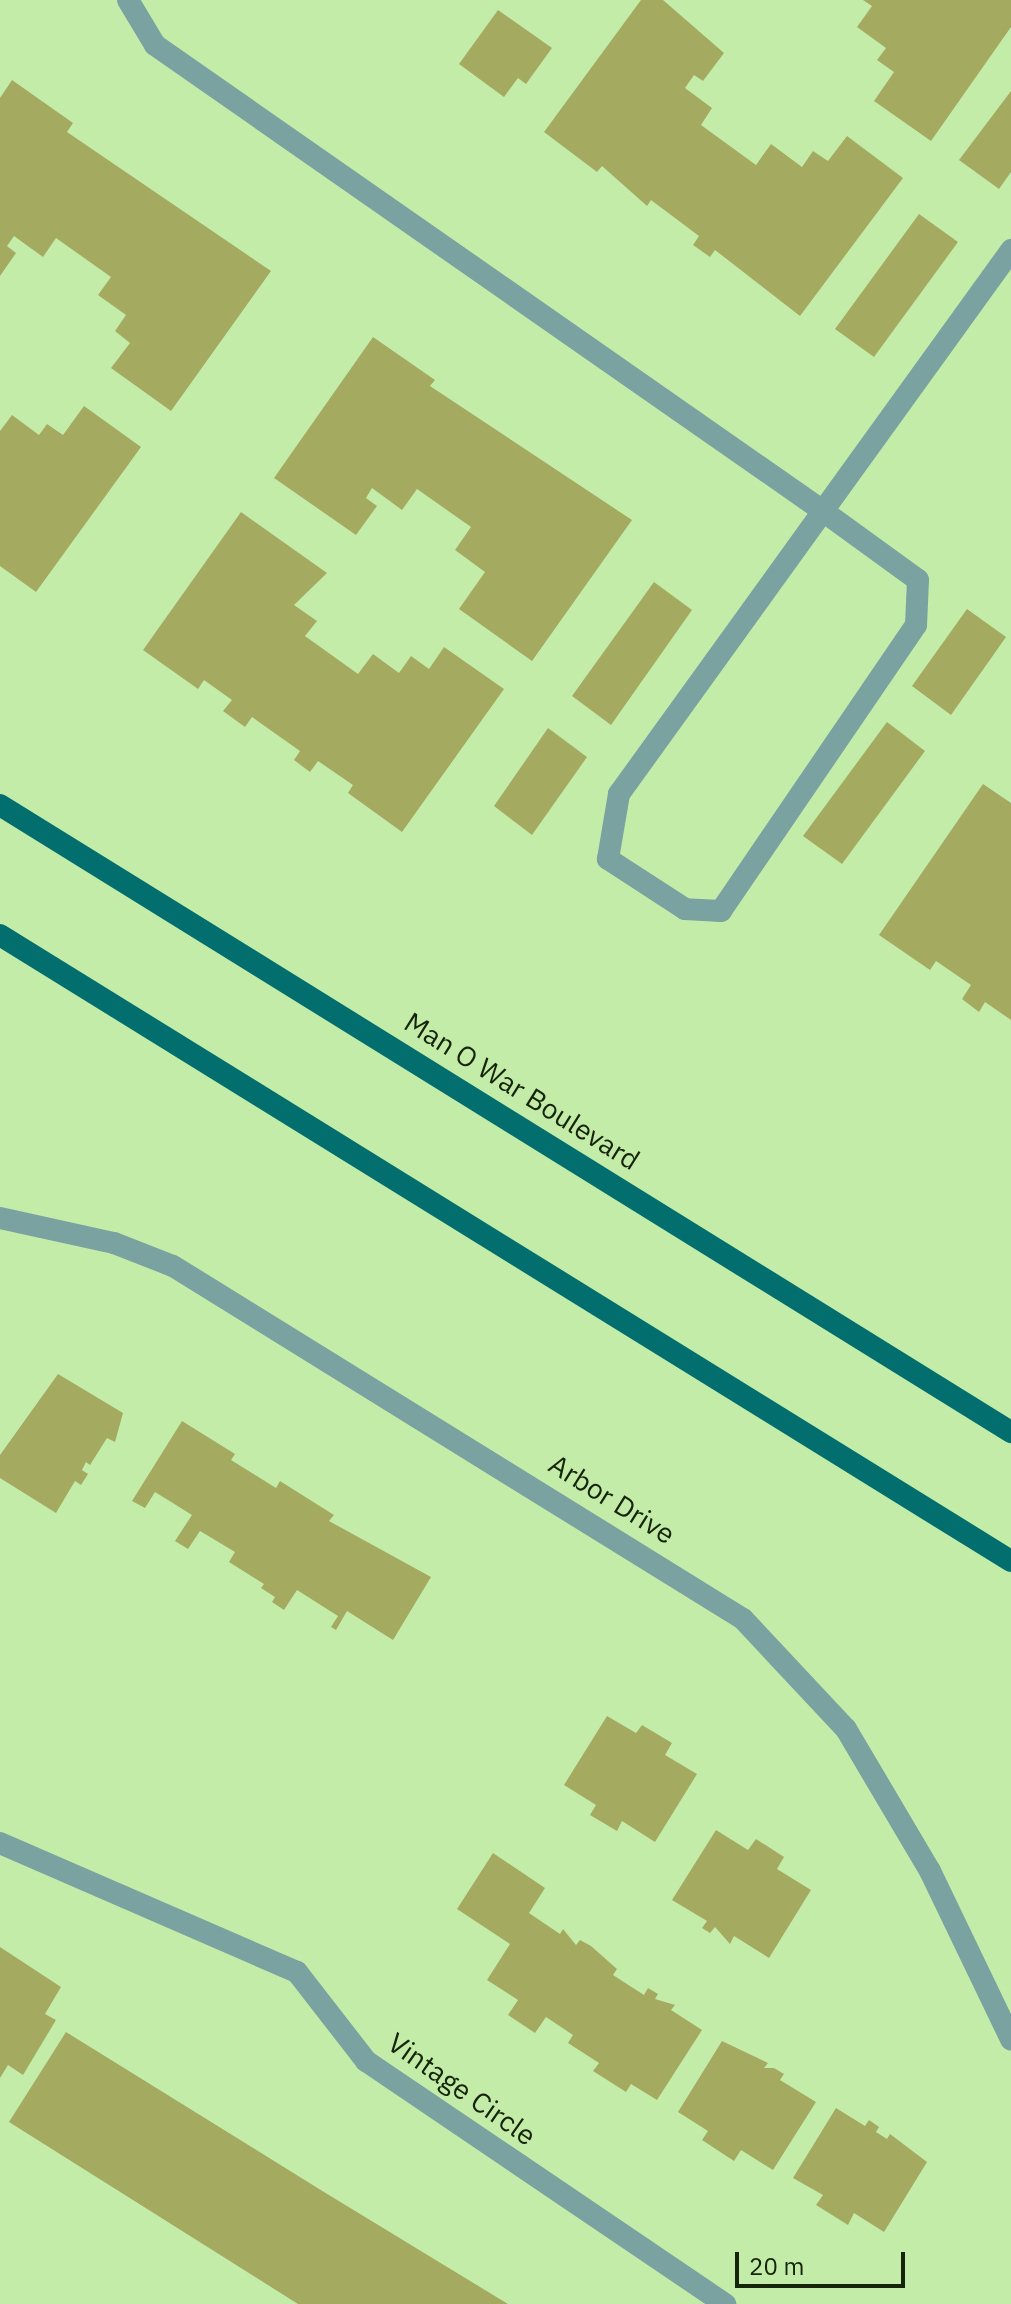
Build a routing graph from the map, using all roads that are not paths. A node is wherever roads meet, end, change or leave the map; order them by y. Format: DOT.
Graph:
graph roads {
  1 [pos="128,0"];
  2 [pos="1011,250"];
  3 [pos="823,511"];
  4 [pos="0,805"];
  5 [pos="0,935"];
  6 [pos="0,1218"];
  7 [pos="1011,1432"];
  8 [pos="1011,1561"];
  9 [pos="0,1843"];
  10 [pos="1011,2039"];
  11 [pos="725,2304"];
  1 -- 3 [label="street"];
  2 -- 3 [label="street"];
  3 -- 3 [label="street"];
  4 -- 7 [label="main road, Man O War Boulevard"];
  5 -- 8 [label="main road"];
  6 -- 10 [label="street, Arbor Drive"];
  9 -- 11 [label="street, Vintage Circle"];
}
